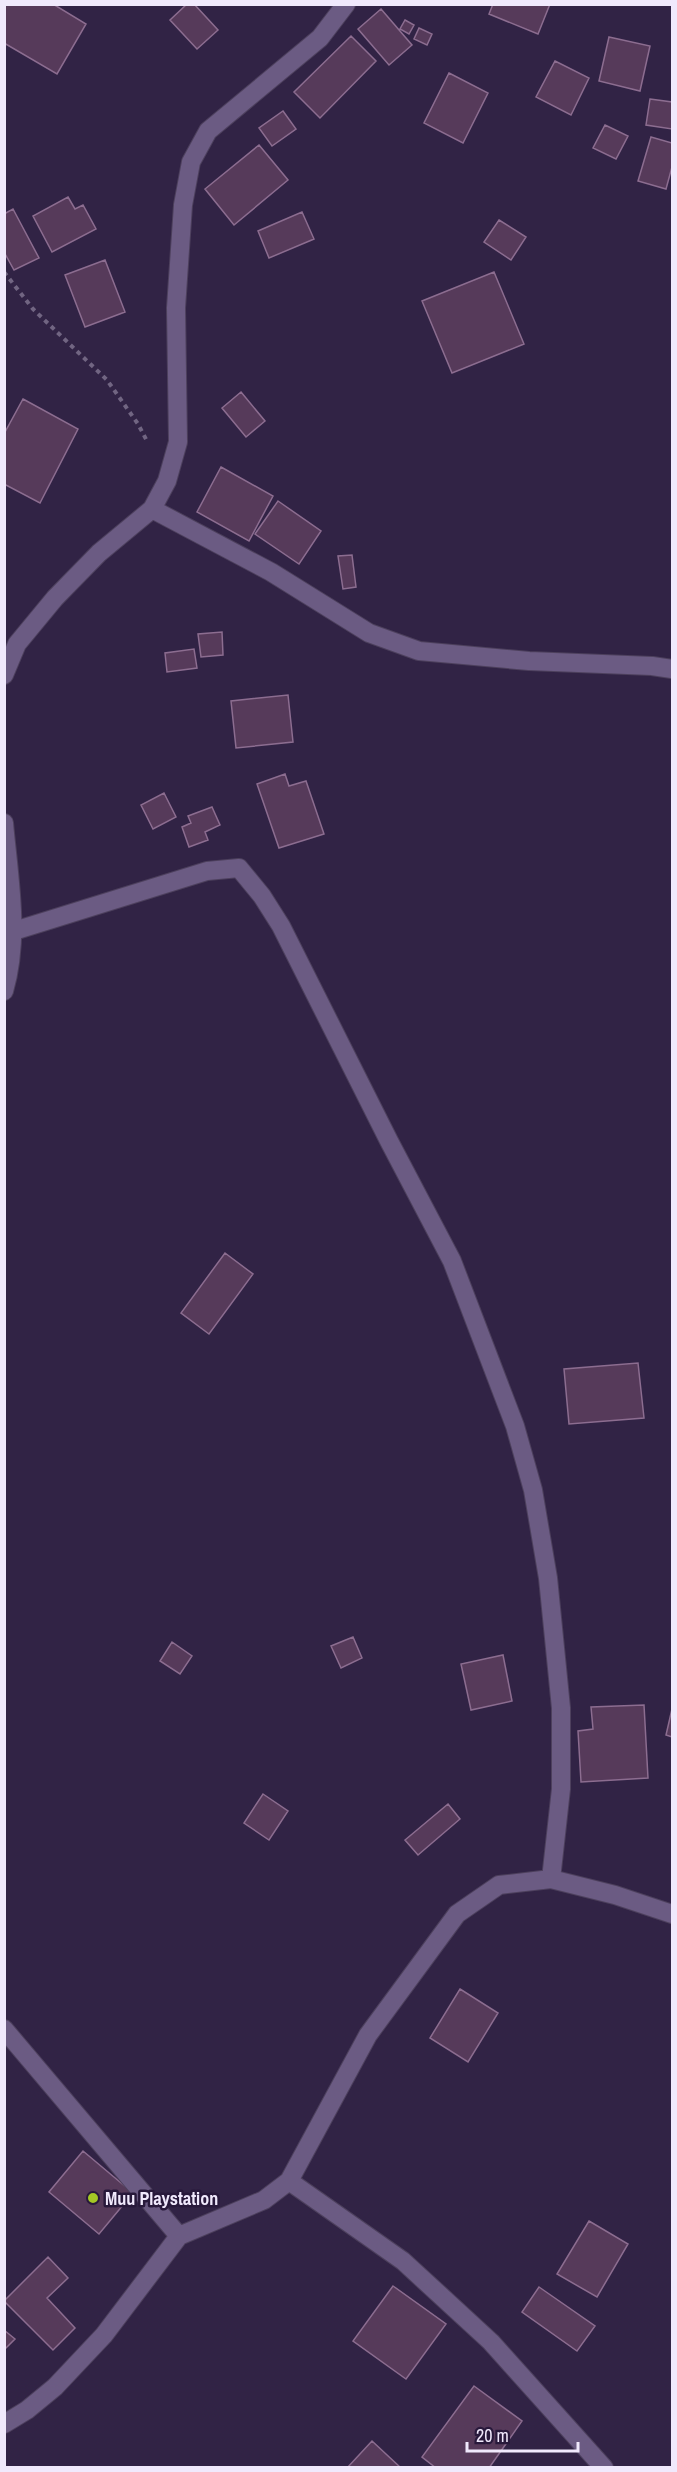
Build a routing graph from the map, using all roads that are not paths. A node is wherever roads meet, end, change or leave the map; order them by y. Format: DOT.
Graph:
graph roads {
  1 [pos="346,4"];
  2 [pos="152,509"];
  3 [pos="672,669"];
  4 [pos="4,675"];
  5 [pos="4,823"];
  6 [pos="14,932"];
  7 [pos="4,991"];
  8 [pos="551,1879"];
  9 [pos="672,1914"];
  10 [pos="4,2029"];
  11 [pos="289,2181"];
  12 [pos="178,2235"];
  13 [pos="4,2424"];
  14 [pos="604,2468"];
  1 -- 2 [label="street"];
  2 -- 3 [label="street"];
  2 -- 4 [label="street"];
  5 -- 6 [label="street"];
  6 -- 7 [label="street"];
  6 -- 8 [label="street"];
  8 -- 9 [label="street"];
  8 -- 11 [label="street"];
  10 -- 12 [label="street"];
  11 -- 12 [label="street"];
  11 -- 14 [label="street"];
  12 -- 13 [label="street"];
}
